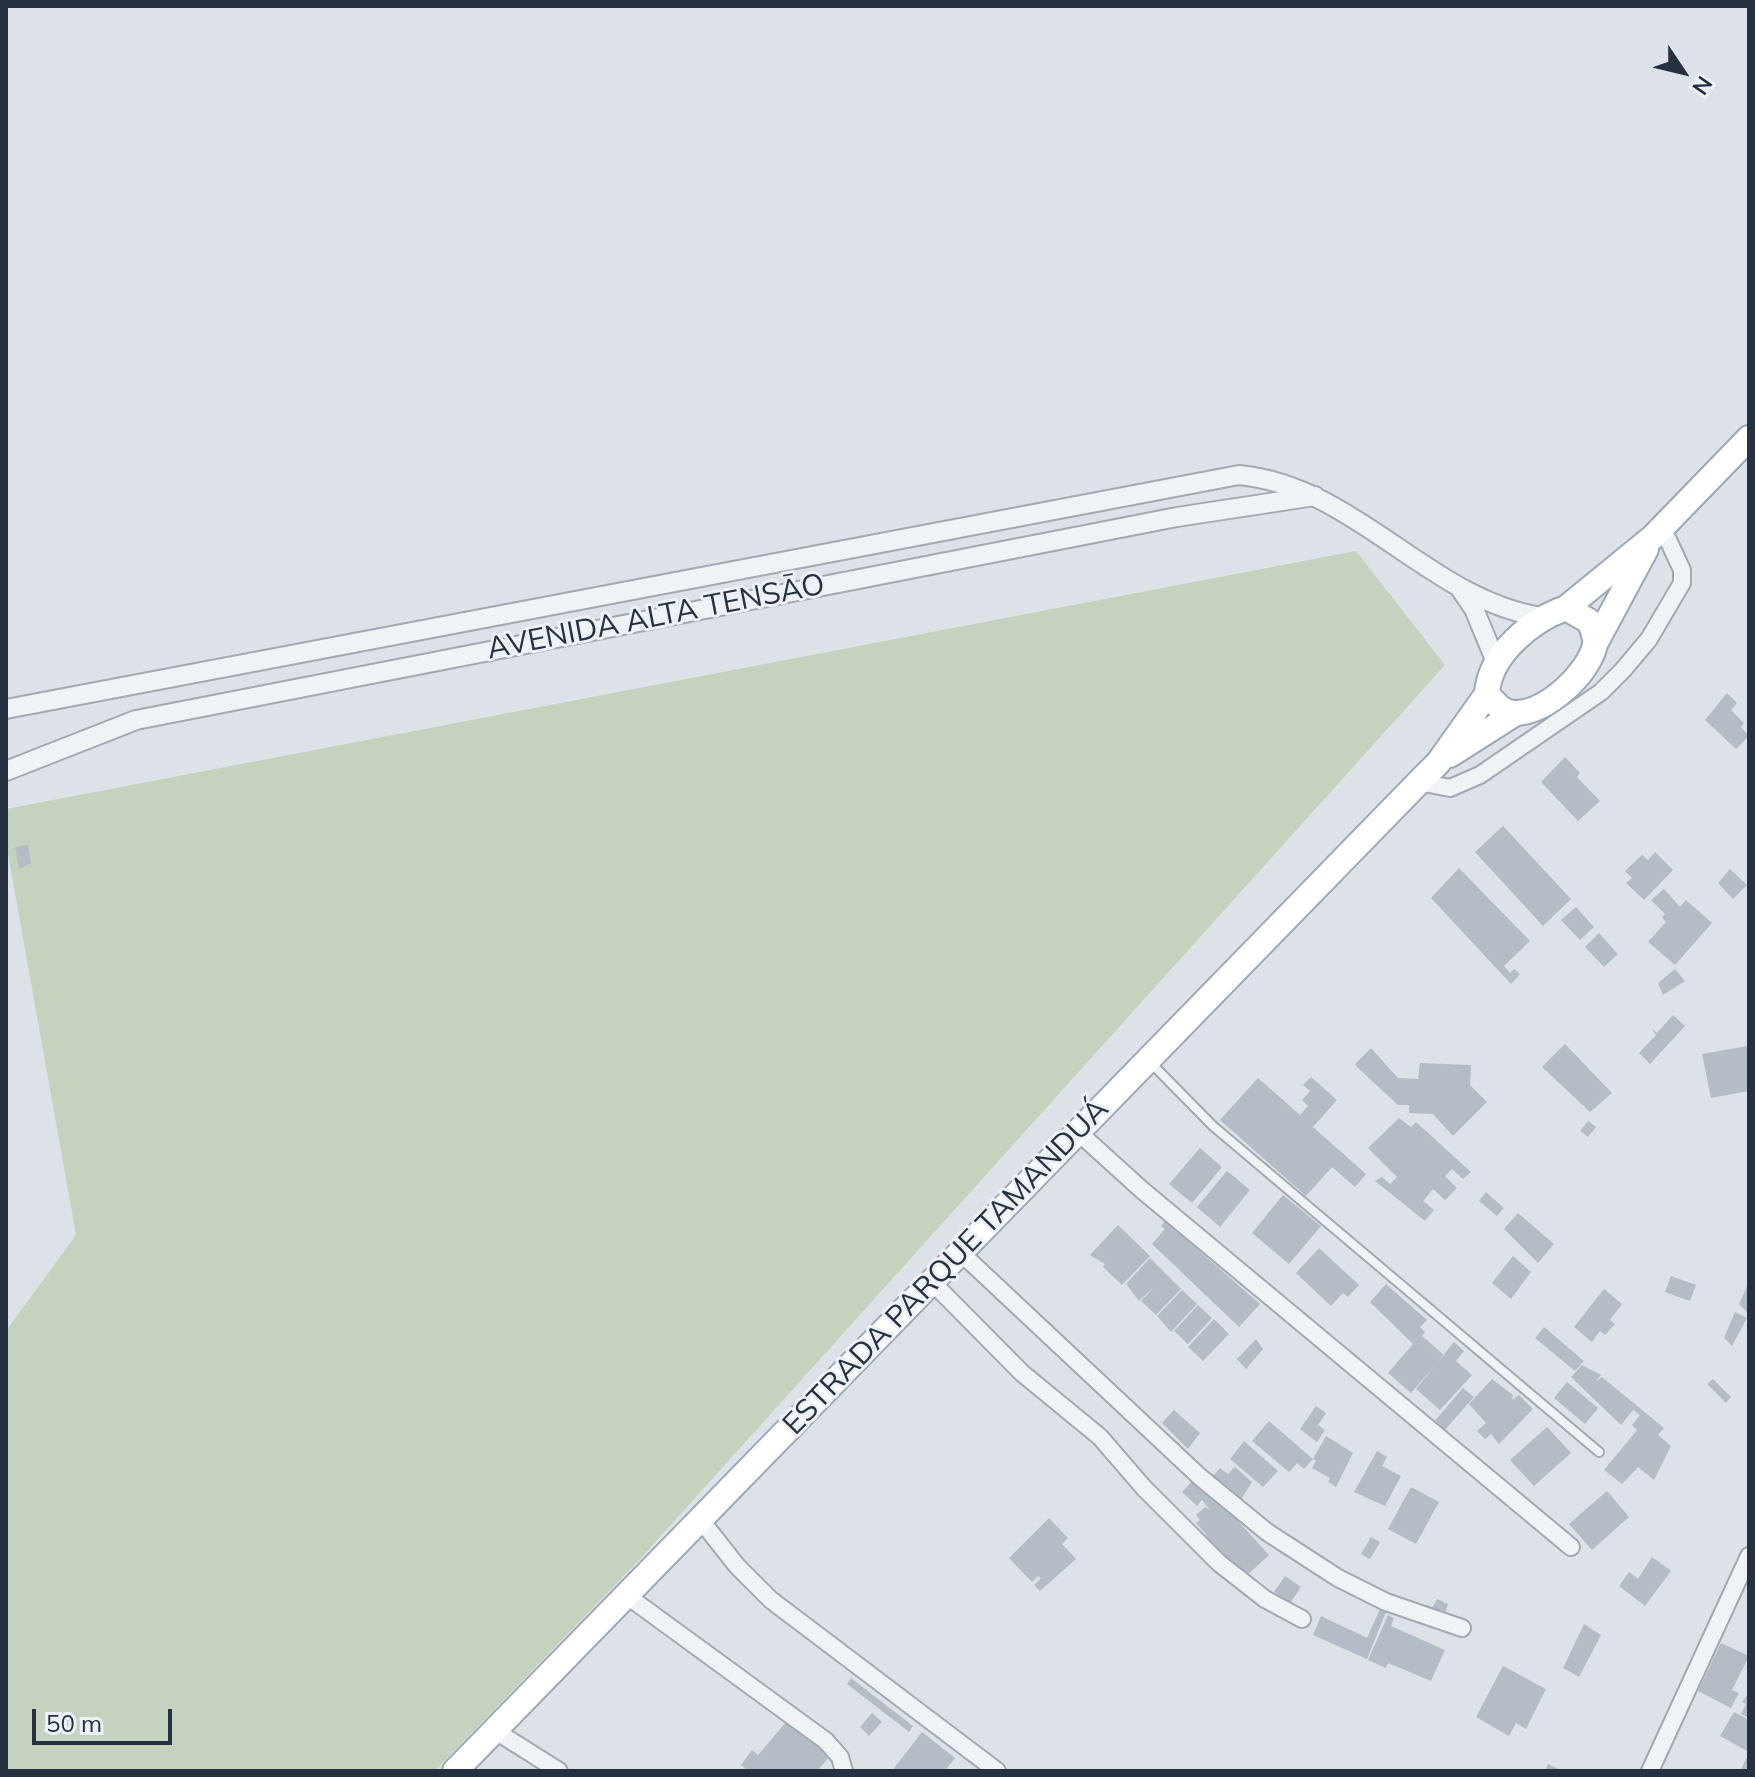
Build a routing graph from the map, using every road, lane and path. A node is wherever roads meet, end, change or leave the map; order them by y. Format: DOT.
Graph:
graph roads {
  1 [pos="1749,438"];
  2 [pos="1315,496"];
  3 [pos="1658,532"];
  4 [pos="1457,585"];
  5 [pos="1566,608"];
  6 [pos="1541,617"];
  7 [pos="1596,642"];
  8 [pos="1496,662"];
  9 [pos="1487,694"];
  10 [pos="6,709"];
  11 [pos="1516,713"];
  12 [pos="1438,763"];
  13 [pos="6,771"];
  14 [pos="1419,782"];
  15 [pos="1148,1061"];
  16 [pos="1078,1132"];
  17 [pos="960,1252"];
  18 [pos="932,1282"];
  19 [pos="1599,1452"];
  20 [pos="700,1519"];
  21 [pos="1571,1547"];
  22 [pos="1749,1556"];
  23 [pos="626,1595"];
  24 [pos="1302,1619"];
  25 [pos="1462,1628"];
  26 [pos="494,1730"];
  27 [pos="554,1770"];
  28 [pos="455,1771"];
  29 [pos="844,1771"];
  30 [pos="997,1771"];
  31 [pos="1650,1771"];
  1 -- 3 [label="main road"];
  2 -- 4 [label="street, AVENIDA ALTA TENSĀO"];
  2 -- 10 [label="street, AVENIDA ALTA TENSĀO"];
  2 -- 13 [label="street, AVENIDA ALTA TENSĀO"];
  3 -- 5 [label="main road"];
  3 -- 7 [label="main road"];
  3 -- 14 [label="street"];
  4 -- 6 [label="street, AVENIDA ALTA TENSĀO"];
  4 -- 8 [label="street, AVENIDA ALTA TENSĀO"];
  5 -- 6 [label="main road"];
  5 -- 7 [label="main road"];
  6 -- 8 [label="main road"];
  7 -- 11 [label="main road, ESTRADA PARQUE TAMANDUÁ"];
  8 -- 9 [label="main road, ESTRADA PARQUE TAMANDUÁ"];
  9 -- 11 [label="main road"];
  9 -- 12 [label="main road, ESTRADA PARQUE TAMANDUÁ"];
  11 -- 12 [label="main road, ESTRADA PARQUE TAMANDUÁ"];
  12 -- 14 [label="main road, ESTRADA PARQUE TAMANDUÁ"];
  14 -- 15 [label="main road, ESTRADA PARQUE TAMANDUÁ"];
  15 -- 16 [label="main road, ESTRADA PARQUE TAMANDUÁ"];
  15 -- 19 [label="lane"];
  16 -- 17 [label="main road, ESTRADA PARQUE TAMANDUÁ"];
  16 -- 21 [label="street"];
  17 -- 18 [label="main road, ESTRADA PARQUE TAMANDUÁ"];
  17 -- 25 [label="street"];
  18 -- 20 [label="main road, ESTRADA PARQUE TAMANDUÁ"];
  18 -- 24 [label="street"];
  20 -- 23 [label="main road, ESTRADA PARQUE TAMANDUÁ"];
  20 -- 30 [label="street"];
  22 -- 31 [label="street"];
  23 -- 26 [label="main road, ESTRADA PARQUE TAMANDUÁ"];
  23 -- 29 [label="street"];
  26 -- 27 [label="street"];
  26 -- 28 [label="main road, ESTRADA PARQUE TAMANDUÁ"];
}
